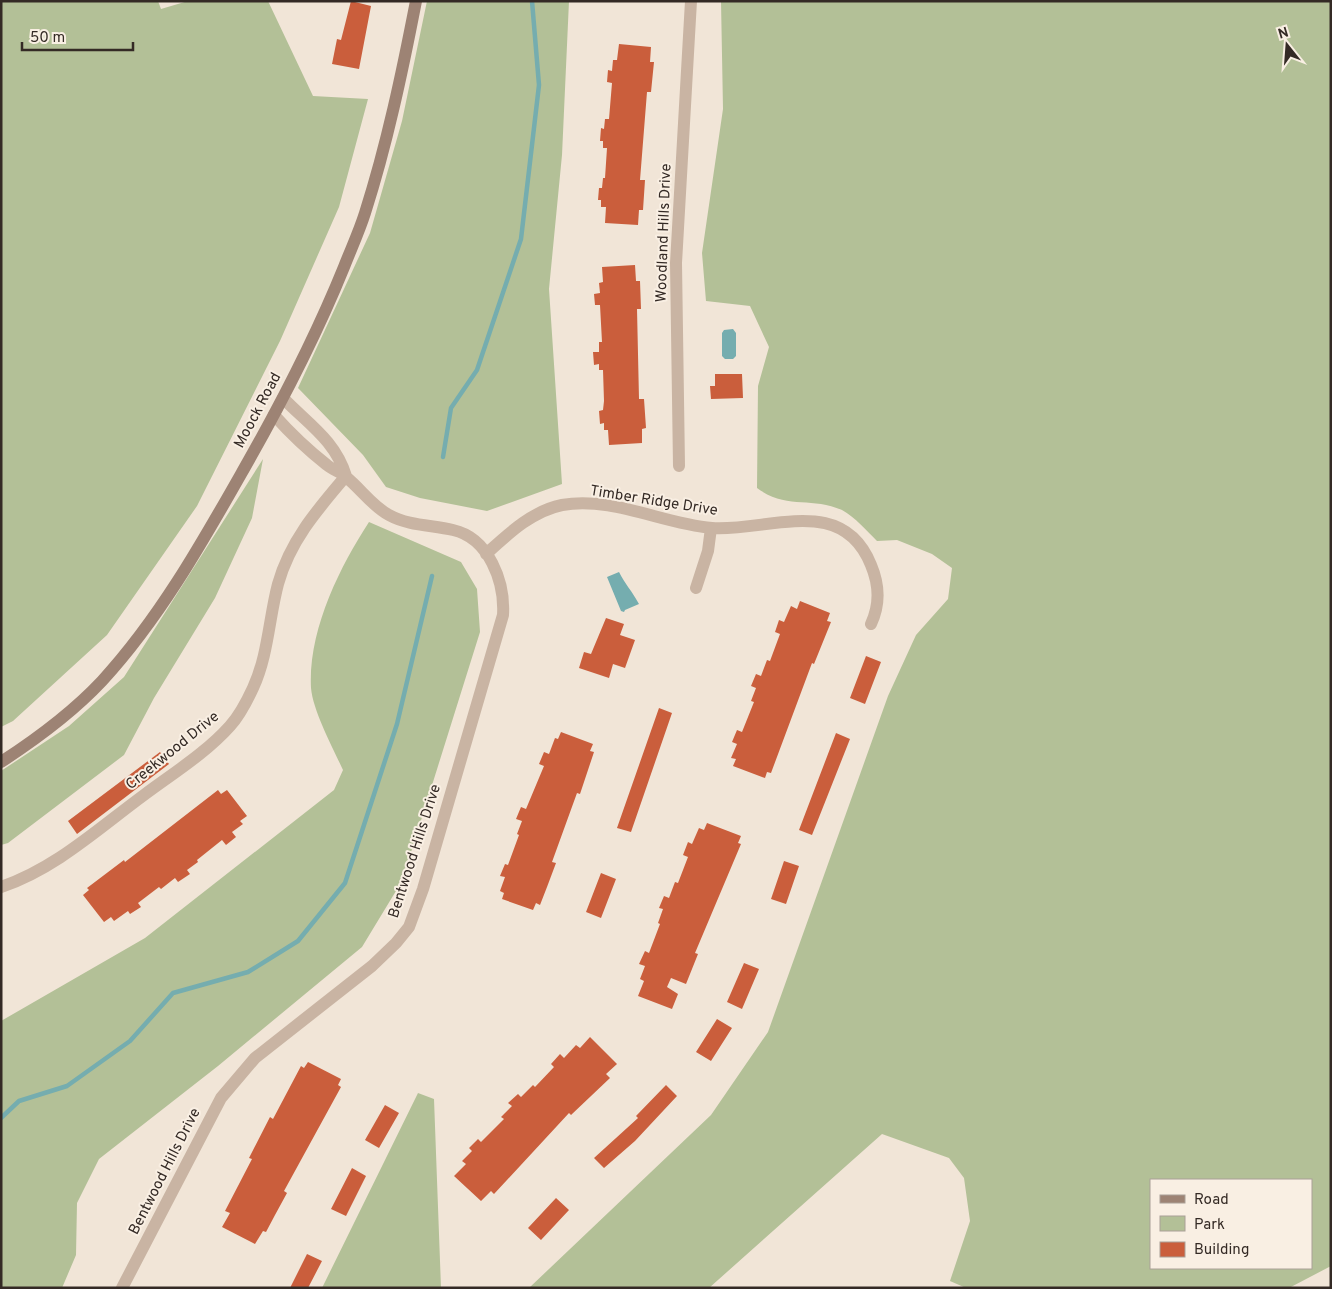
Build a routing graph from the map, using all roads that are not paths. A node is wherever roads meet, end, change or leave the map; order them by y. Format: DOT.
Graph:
graph roads {
  1 [pos="416,1"];
  2 [pos="691,1"];
  3 [pos="283,398"];
  4 [pos="274,415"];
  5 [pos="679,466"];
  6 [pos="346,476"];
  7 [pos="711,528"];
  8 [pos="486,554"];
  9 [pos="696,588"];
  10 [pos="871,624"];
  11 [pos="1,762"];
  12 [pos="1,887"];
  13 [pos="122,1288"];
  1 -- 3 [label="main road, Moock Road"];
  2 -- 5 [label="street, Woodland Hills Drive"];
  3 -- 4 [label="main road, Moock Road"];
  3 -- 6 [label="street, Bentwood Hills Drive"];
  4 -- 6 [label="street, Bentwood Hills Drive"];
  4 -- 11 [label="main road, Moock Road"];
  6 -- 8 [label="street, Bentwood Hills Drive"];
  6 -- 12 [label="street, Creekwood Drive"];
  7 -- 8 [label="street, Timber Ridge Drive"];
  7 -- 9 [label="street"];
  7 -- 10 [label="street, Timber Ridge Drive"];
  8 -- 13 [label="street, Bentwood Hills Drive"];
}
